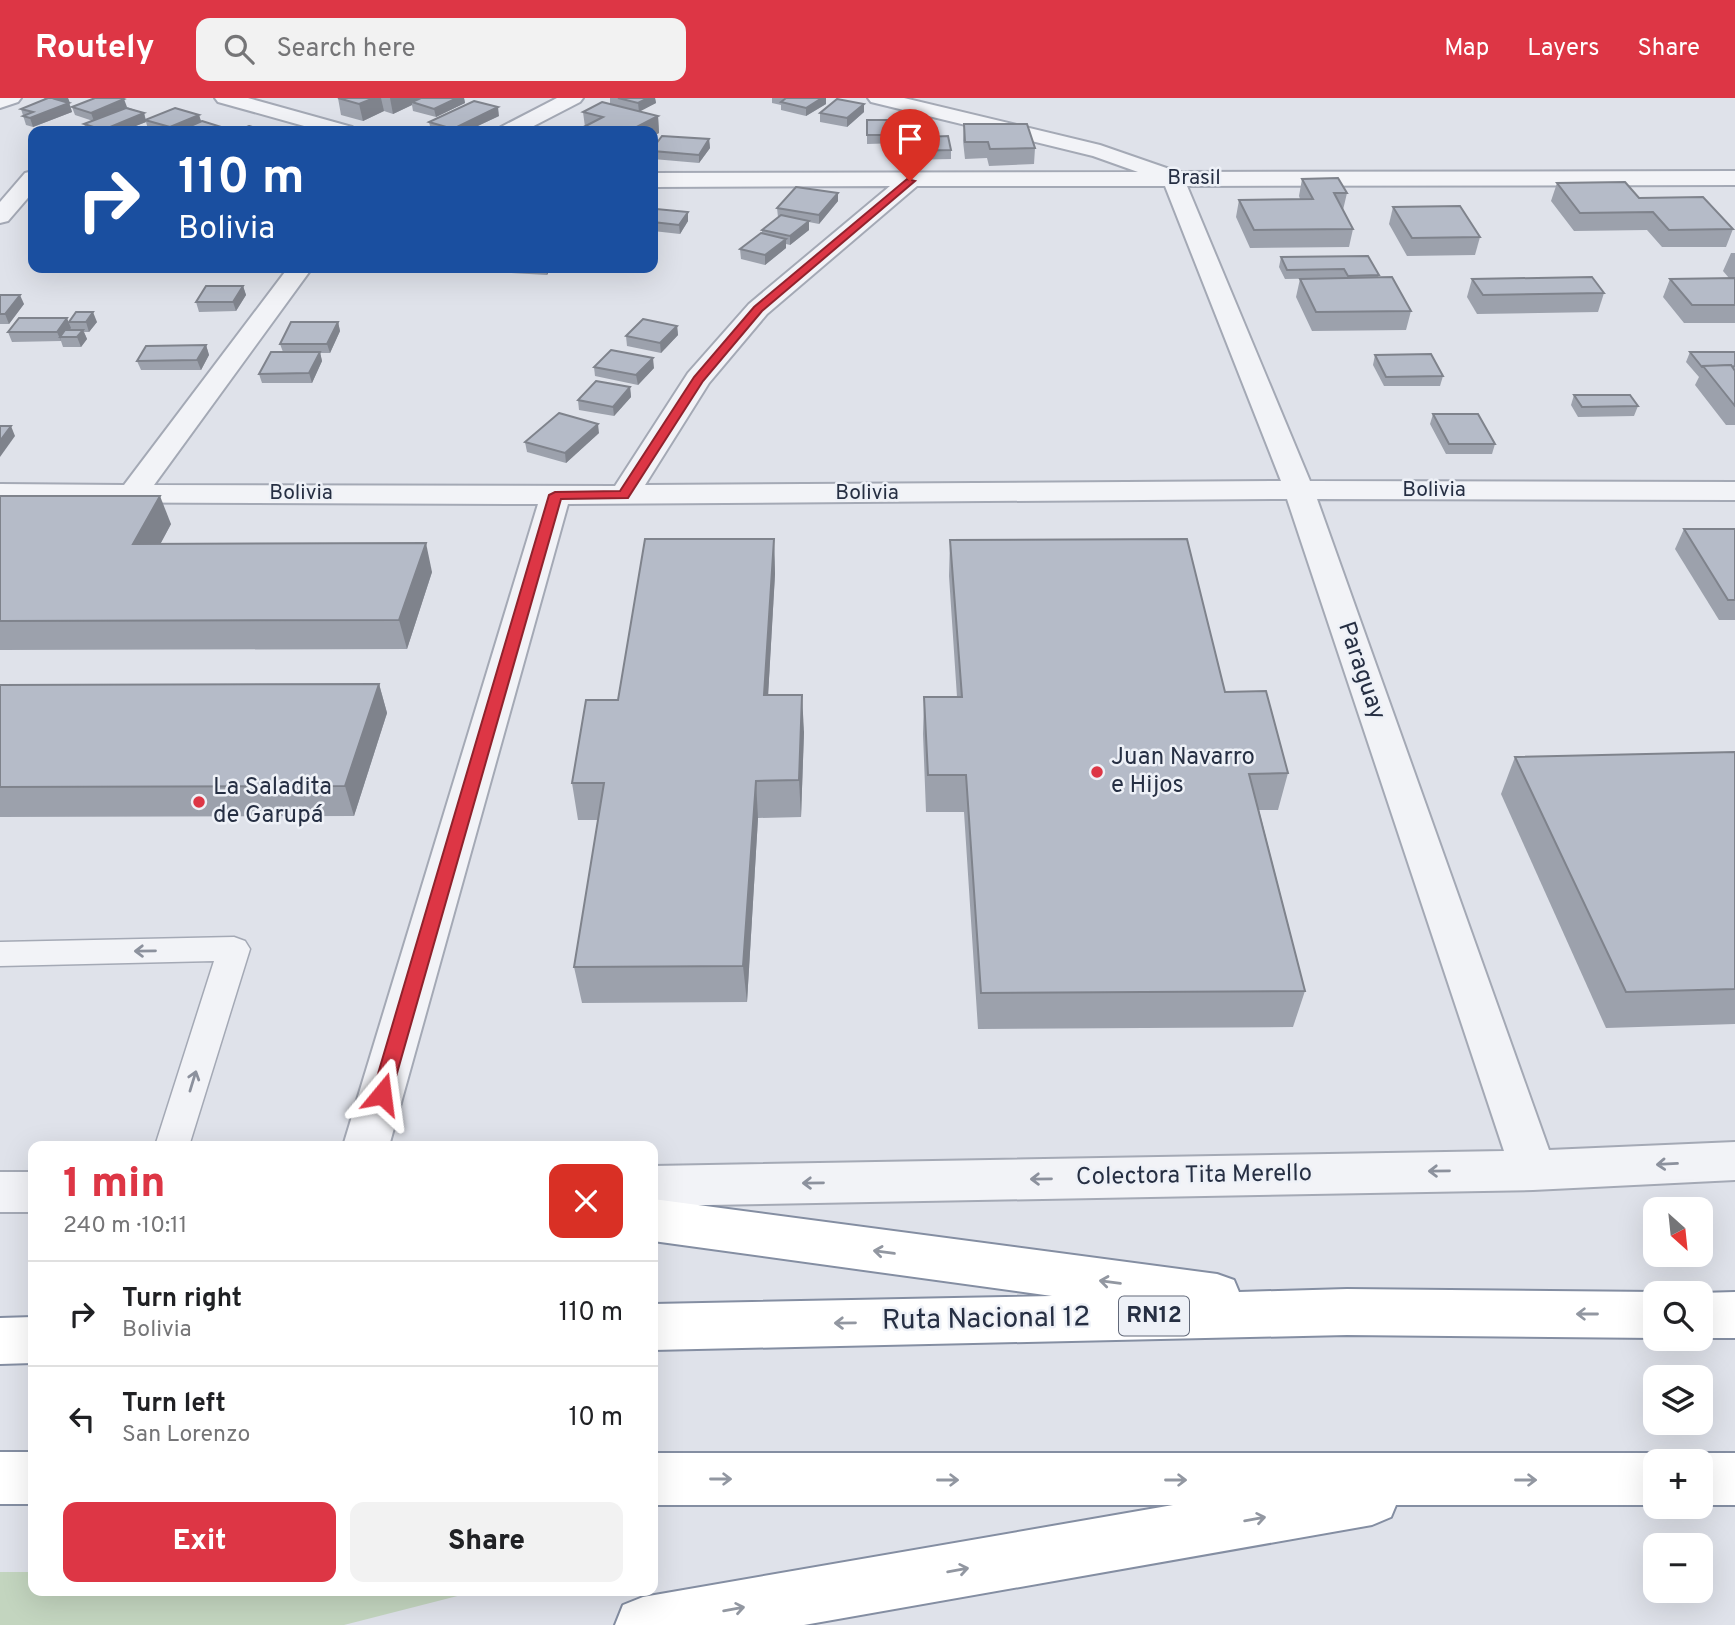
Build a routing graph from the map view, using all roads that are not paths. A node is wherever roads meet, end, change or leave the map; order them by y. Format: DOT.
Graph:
graph roads {
  1 [pos="11,98"];
  2 [pos="225,98"];
  3 [pos="573,98"];
  4 [pos="878,98"];
  5 [pos="0,102"];
  6 [pos="327,126"];
  7 [pos="518,126"];
  8 [pos="0,178"];
  9 [pos="28,178"];
  10 [pos="1173,178"];
  11 [pos="1734,179"];
  12 [pos="658,180"];
  13 [pos="910,181"];
  14 [pos="28,184"];
  15 [pos="0,216"];
  16 [pos="296,273"];
  17 [pos="1299,490"];
  18 [pos="1735,491"];
  19 [pos="134,492"];
  20 [pos="0,493"];
  21 [pos="555,495"];
  22 [pos="624,495"];
  23 [pos="0,954"];
  24 [pos="174,1141"];
  25 [pos="367,1141"];
  26 [pos="1735,1161"];
  27 [pos="1533,1170"];
  28 [pos="658,1186"];
  29 [pos="0,1192"];
  30 [pos="28,1192"];
  31 [pos="658,1221"];
  32 [pos="1347,1312"];
  33 [pos="1643,1315"];
  34 [pos="1713,1315"];
  35 [pos="1735,1315"];
  36 [pos="658,1327"];
  37 [pos="28,1340"];
  38 [pos="0,1341"];
  39 [pos="0,1478"];
  40 [pos="28,1478"];
  41 [pos="658,1479"];
  42 [pos="1643,1479"];
  43 [pos="1713,1479"];
  44 [pos="1735,1479"];
  45 [pos="1476,1480"];
  46 [pos="643,1625"];
  1 -- 5 [label="street"];
  2 -- 6 [label="street"];
  3 -- 7 [label="street"];
  4 -- 10 [label="street"];
  8 -- 9 [label="street"];
  10 -- 11 [label="street, Brasil"];
  10 -- 13 [label="street, Brasil"];
  10 -- 17 [label="street, Paraguay"];
  12 -- 13 [label="street, Brasil"];
  13 -- 22 [label="street"];
  14 -- 15 [label="street"];
  16 -- 19 [label="street"];
  17 -- 18 [label="street, Bolivia"];
  17 -- 22 [label="street, Bolivia"];
  17 -- 27 [label="street, Paraguay"];
  19 -- 20 [label="street, Bolivia"];
  19 -- 21 [label="street, Bolivia"];
  21 -- 22 [label="street, Bolivia"];
  21 -- 25 [label="street"];
  24 -- 23 [label="lane, one-way"];
  26 -- 27 [label="street, Colectora Tita Merello, one-way"];
  27 -- 28 [label="street, Colectora Tita Merello, one-way"];
  29 -- 30 [label="street"];
  32 -- 31 [label="highway, one-way"];
  33 -- 32 [label="highway, Ruta Nacional 12 / RN12, one-way"];
  32 -- 36 [label="highway, Ruta Nacional 12 / RN12, one-way"];
  34 -- 35 [label="highway"];
  37 -- 38 [label="highway"];
  39 -- 40 [label="highway"];
  41 -- 45 [label="highway, one-way"];
  45 -- 42 [label="highway, one-way"];
  43 -- 44 [label="highway"];
  46 -- 45 [label="highway, one-way"];
}
